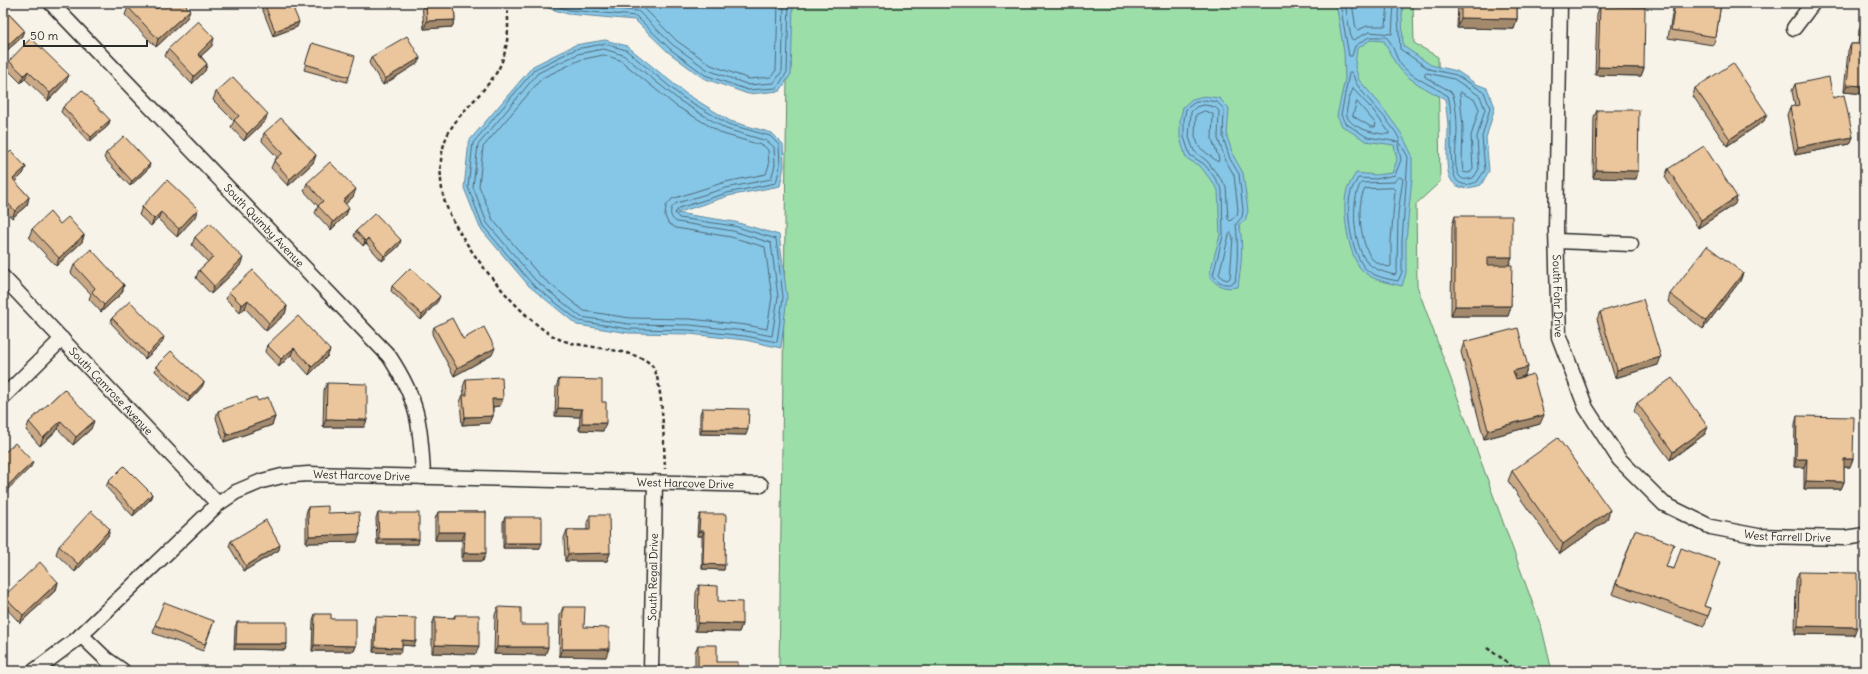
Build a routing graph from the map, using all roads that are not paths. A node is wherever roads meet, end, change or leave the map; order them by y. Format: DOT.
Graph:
graph roads {
  1 [pos="51,3"];
  2 [pos="1560,3"];
  3 [pos="1813,3"];
  4 [pos="1794,28"];
  5 [pos="1557,241"];
  6 [pos="1632,244"];
  7 [pos="3,277"];
  8 [pos="62,339"];
  9 [pos="3,397"];
  10 [pos="423,477"];
  11 [pos="660,482"];
  12 [pos="761,485"];
  13 [pos="218,504"];
  14 [pos="1711,527"];
  15 [pos="1865,535"];
  16 [pos="82,634"];
  17 [pos="34,671"];
  18 [pos="123,671"];
  19 [pos="651,671"];
  1 -- 10 [label="street, South Quimby Avenue"];
  2 -- 5 [label="street, South Fohr Drive"];
  3 -- 4 [label="street"];
  5 -- 6 [label="street"];
  5 -- 14 [label="street, South Fohr Drive"];
  7 -- 8 [label="street, South Camrose Avenue"];
  8 -- 9 [label="street"];
  8 -- 13 [label="street, South Camrose Avenue"];
  10 -- 11 [label="street, West Harcove Drive"];
  10 -- 13 [label="street, West Harcove Drive"];
  11 -- 12 [label="street, West Harcove Drive"];
  11 -- 19 [label="street, South Regal Drive"];
  13 -- 16 [label="street, West Harcove Drive"];
  14 -- 15 [label="street, West Farrell Drive"];
  16 -- 17 [label="street, West Harcove Drive"];
  16 -- 18 [label="street"];
}
